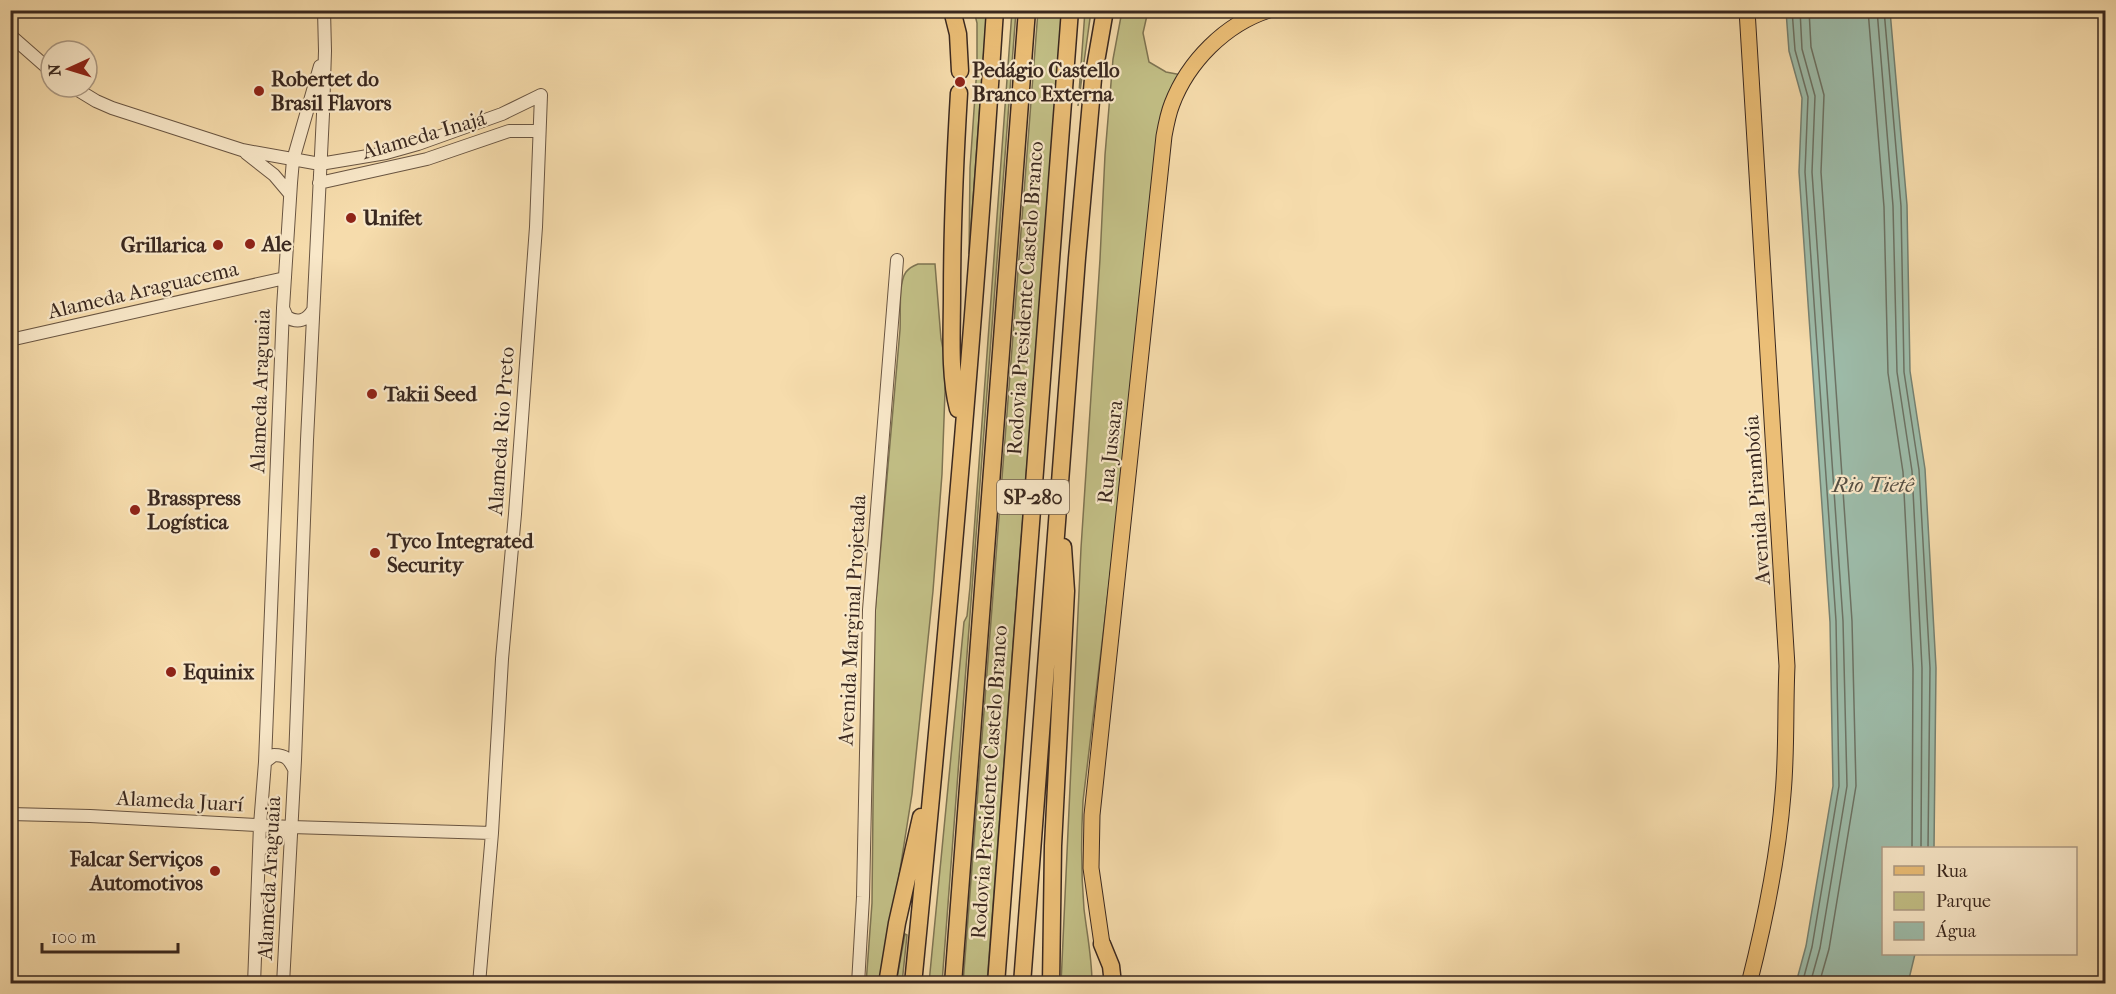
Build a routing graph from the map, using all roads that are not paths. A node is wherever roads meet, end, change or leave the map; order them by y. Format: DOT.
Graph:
graph roads {
  1 [pos="324,10"];
  2 [pos="952,10"];
  3 [pos="995,10"];
  4 [pos="1027,10"];
  5 [pos="1070,10"];
  6 [pos="1106,10"];
  7 [pos="1269,10"];
  8 [pos="1747,10"];
  9 [pos="10,35"];
  10 [pos="325,51"];
  11 [pos="39,60"];
  12 [pos="960,71"];
  13 [pos="959,93"];
  14 [pos="542,95"];
  15 [pos="92,99"];
  16 [pos="539,131"];
  17 [pos="242,150"];
  18 [pos="294,160"];
  19 [pos="320,164"];
  20 [pos="319,183"];
  21 [pos="290,194"];
  22 [pos="897,260"];
  23 [pos="285,279"];
  24 [pos="283,308"];
  25 [pos="314,310"];
  26 [pos="10,340"];
  27 [pos="963,429"];
  28 [pos="1058,511"];
  29 [pos="265,740"];
  30 [pos="295,742"];
  31 [pos="937,743"];
  32 [pos="265,762"];
  33 [pos="294,769"];
  34 [pos="10,814"];
  35 [pos="260,825"];
  36 [pos="291,827"];
  37 [pos="492,833"];
  38 [pos="259,851"];
  39 [pos="1030,886"];
  40 [pos="1102,944"];
  41 [pos="1051,983"];
  42 [pos="254,984"];
  43 [pos="283,984"];
  44 [pos="479,984"];
  45 [pos="858,984"];
  46 [pos="887,984"];
  47 [pos="913,984"];
  48 [pos="953,984"];
  49 [pos="996,984"];
  50 [pos="1015,984"];
  51 [pos="1022,984"];
  52 [pos="1105,984"];
  53 [pos="1113,984"];
  54 [pos="1749,984"];
  1 -- 10 [label="street"];
  2 -- 12 [label="highway"];
  3 -- 27 [label="highway"];
  4 -- 48 [label="highway, Rodovia Presidente Castelo Branco / SP-280"];
  5 -- 49 [label="highway, Rodovia Presidente Castelo Branco / SP-280"];
  6 -- 28 [label="highway"];
  7 -- 40 [label="main road, Rua Jussara"];
  8 -- 54 [label="main road, Avenida Pirambóia"];
  9 -- 11 [label="street"];
  10 -- 18 [label="street, Alameda Araguaia"];
  10 -- 19 [label="street, Alameda Araguaia"];
  13 -- 27 [label="highway"];
  14 -- 16 [label="street, Alameda Rio Preto"];
  14 -- 19 [label="street, Alameda Inajá"];
  15 -- 17 [label="street"];
  16 -- 20 [label="street, Alameda Inajá"];
  16 -- 37 [label="street, Alameda Rio Preto"];
  17 -- 18 [label="street, Alameda Inajá"];
  17 -- 21 [label="street"];
  18 -- 19 [label="street, Alameda Inajá"];
  18 -- 21 [label="street, Alameda Araguaia"];
  19 -- 20 [label="street, Alameda Araguaia"];
  20 -- 25 [label="street, Alameda Araguaia"];
  21 -- 23 [label="street, Alameda Araguaia"];
  22 -- 45 [label="street, Avenida Marginal Projetada"];
  23 -- 24 [label="street, Alameda Araguaia"];
  23 -- 26 [label="street, Alameda Araguacema"];
  24 -- 25 [label="street"];
  24 -- 29 [label="street, Alameda Araguaia"];
  25 -- 30 [label="street, Alameda Araguaia"];
  27 -- 31 [label="highway"];
  28 -- 39 [label="highway"];
  28 -- 41 [label="highway"];
  29 -- 30 [label="street"];
  29 -- 32 [label="street, Alameda Araguaia"];
  30 -- 33 [label="street, Alameda Araguaia"];
  31 -- 46 [label="highway"];
  31 -- 47 [label="highway"];
  32 -- 33 [label="street"];
  32 -- 35 [label="street, Alameda Araguaia"];
  33 -- 36 [label="street, Alameda Araguaia"];
  34 -- 35 [label="street, Alameda Juarí"];
  35 -- 36 [label="street, Alameda Juarí"];
  35 -- 38 [label="street, Alameda Araguaia"];
  36 -- 37 [label="street, Alameda Juarí"];
  36 -- 38 [label="street"];
  36 -- 43 [label="street, Alameda Araguaia"];
  37 -- 44 [label="street, Alameda Rio Preto"];
  38 -- 42 [label="street, Alameda Araguaia"];
  39 -- 50 [label="highway"];
  39 -- 51 [label="highway"];
  40 -- 52 [label="highway"];
  40 -- 53 [label="highway"];
}
